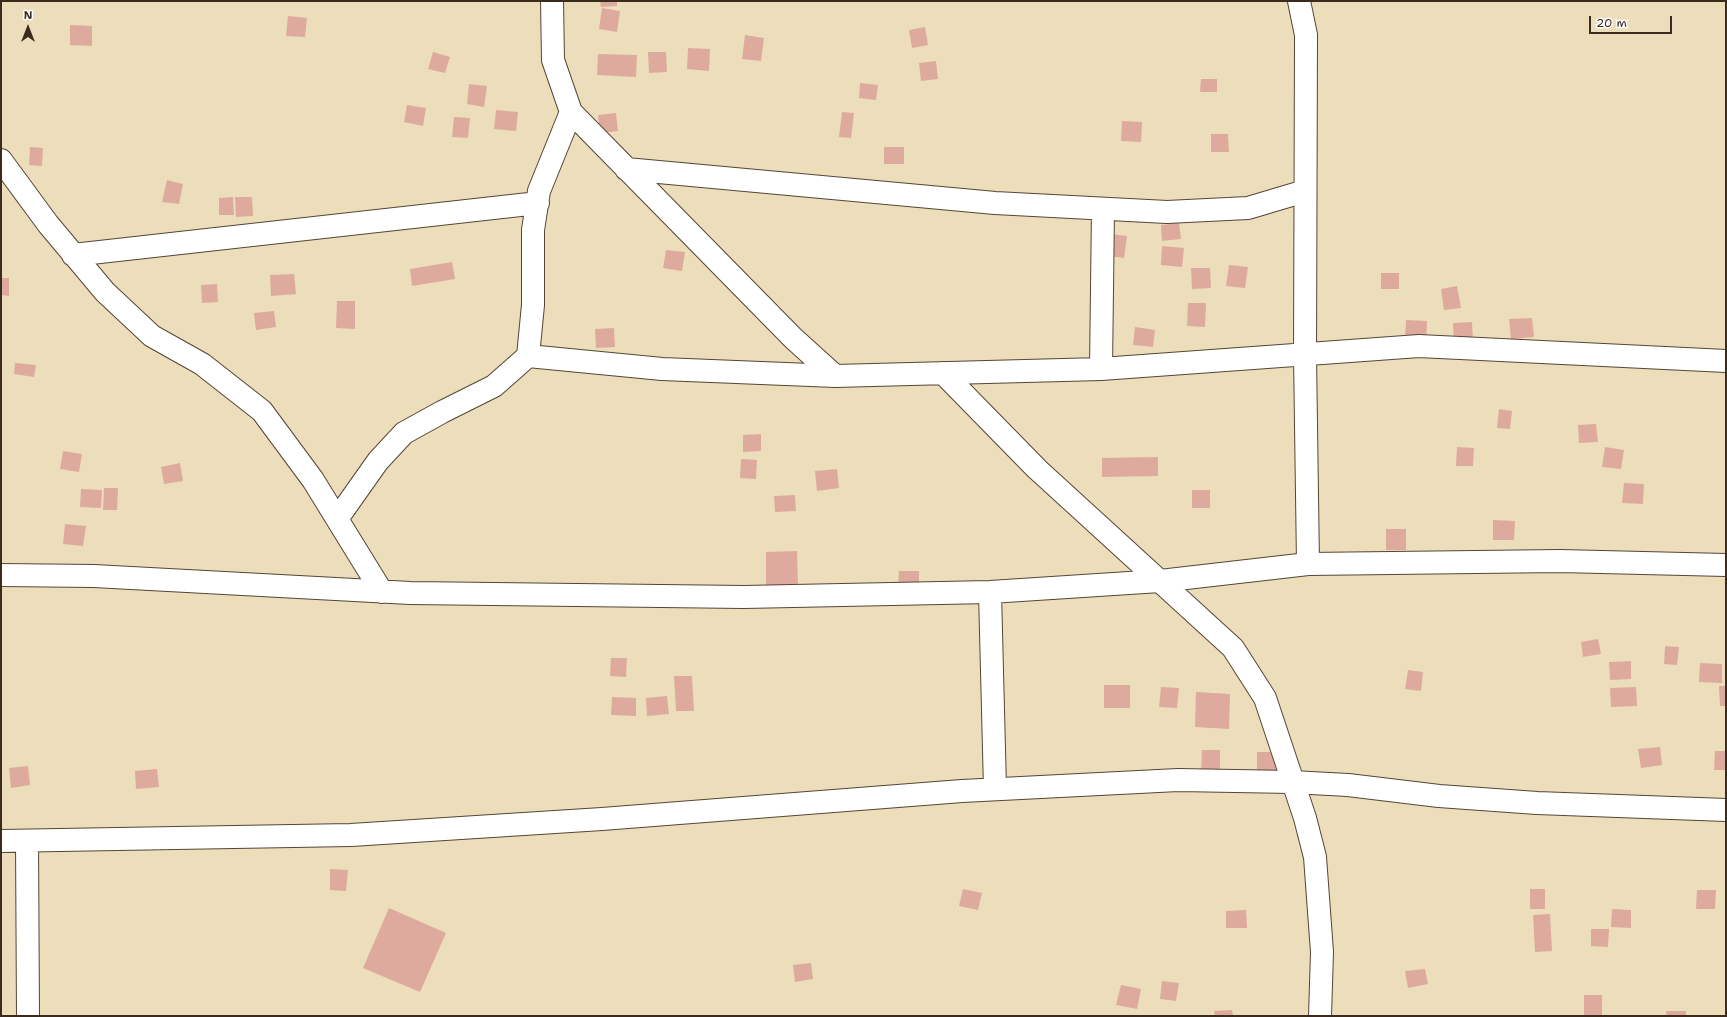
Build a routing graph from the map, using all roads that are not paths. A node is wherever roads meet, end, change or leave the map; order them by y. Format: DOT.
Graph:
graph roads {
  1 [pos="552,1"];
  2 [pos="1299,1"];
  3 [pos="571,112"];
  4 [pos="1,160"];
  5 [pos="626,169"];
  6 [pos="1305,190"];
  7 [pos="538,203"];
  8 [pos="1103,208"];
  9 [pos="73,255"];
  10 [pos="1304,355"];
  11 [pos="528,356"];
  12 [pos="1726,361"];
  13 [pos="1101,369"];
  14 [pos="943,373"];
  15 [pos="835,376"];
  16 [pos="337,519"];
  17 [pos="1308,564"];
  18 [pos="1726,565"];
  19 [pos="1,575"];
  20 [pos="1160,581"];
  21 [pos="382,592"];
  22 [pos="990,592"];
  23 [pos="1292,782"];
  24 [pos="995,789"];
  25 [pos="1726,810"];
  26 [pos="1,841"];
  27 [pos="27,841"];
  28 [pos="28,1016"];
  29 [pos="1320,1016"];
  1 -- 3 [label="street"];
  2 -- 6 [label="street"];
  3 -- 5 [label="street"];
  3 -- 7 [label="street"];
  4 -- 9 [label="street"];
  5 -- 8 [label="street"];
  5 -- 15 [label="street"];
  6 -- 8 [label="street"];
  6 -- 10 [label="street"];
  7 -- 9 [label="street"];
  7 -- 11 [label="street"];
  8 -- 13 [label="street"];
  9 -- 16 [label="street"];
  10 -- 12 [label="street"];
  10 -- 13 [label="street"];
  10 -- 17 [label="street"];
  11 -- 15 [label="street"];
  11 -- 16 [label="street"];
  13 -- 14 [label="street"];
  14 -- 15 [label="street"];
  14 -- 20 [label="street"];
  16 -- 21 [label="street"];
  17 -- 18 [label="street"];
  17 -- 20 [label="street"];
  19 -- 21 [label="street"];
  20 -- 22 [label="street"];
  20 -- 23 [label="street"];
  21 -- 22 [label="street"];
  22 -- 24 [label="street"];
  23 -- 24 [label="street"];
  23 -- 25 [label="street"];
  23 -- 29 [label="street"];
  24 -- 27 [label="street"];
  26 -- 27 [label="street"];
  27 -- 28 [label="street"];
}
